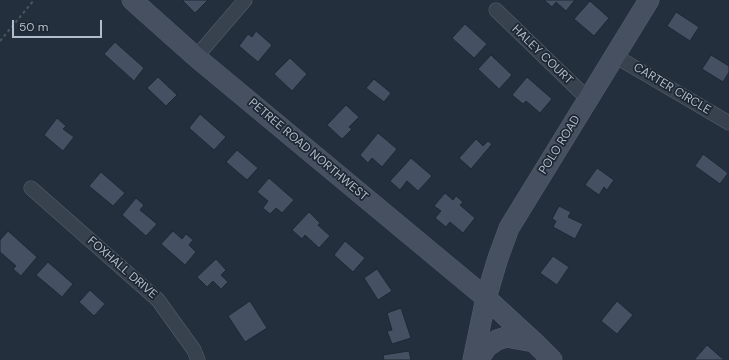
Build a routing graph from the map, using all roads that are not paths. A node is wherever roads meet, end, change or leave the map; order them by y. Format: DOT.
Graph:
graph roads {
  1 [pos="132,0"];
  2 [pos="245,0"];
  3 [pos="644,2"];
  4 [pos="496,10"];
  5 [pos="615,56"];
  6 [pos="196,57"];
  7 [pos="588,99"];
  8 [pos="729,123"];
  9 [pos="31,188"];
  10 [pos="486,298"];
  11 [pos="534,342"];
  12 [pos="198,360"];
  13 [pos="473,360"];
  14 [pos="478,360"];
  15 [pos="552,360"];
  1 -- 6 [label="street, PETREE ROAD NORTHWEST"];
  2 -- 6 [label="street"];
  3 -- 5 [label="street, POLO ROAD"];
  4 -- 7 [label="street, HALEY COURT"];
  5 -- 7 [label="street, POLO ROAD"];
  5 -- 8 [label="street, CARTER CIRCLE"];
  6 -- 10 [label="street, PETREE ROAD NORTHWEST"];
  7 -- 10 [label="street, POLO ROAD"];
  9 -- 12 [label="street, FOXHALL DRIVE"];
  10 -- 11 [label="street, PETREE ROAD NORTHWEST"];
  10 -- 13 [label="street, POLO ROAD"];
  11 -- 14 [label="street"];
  11 -- 15 [label="street, PETREE ROAD NORTHWEST"];
}
